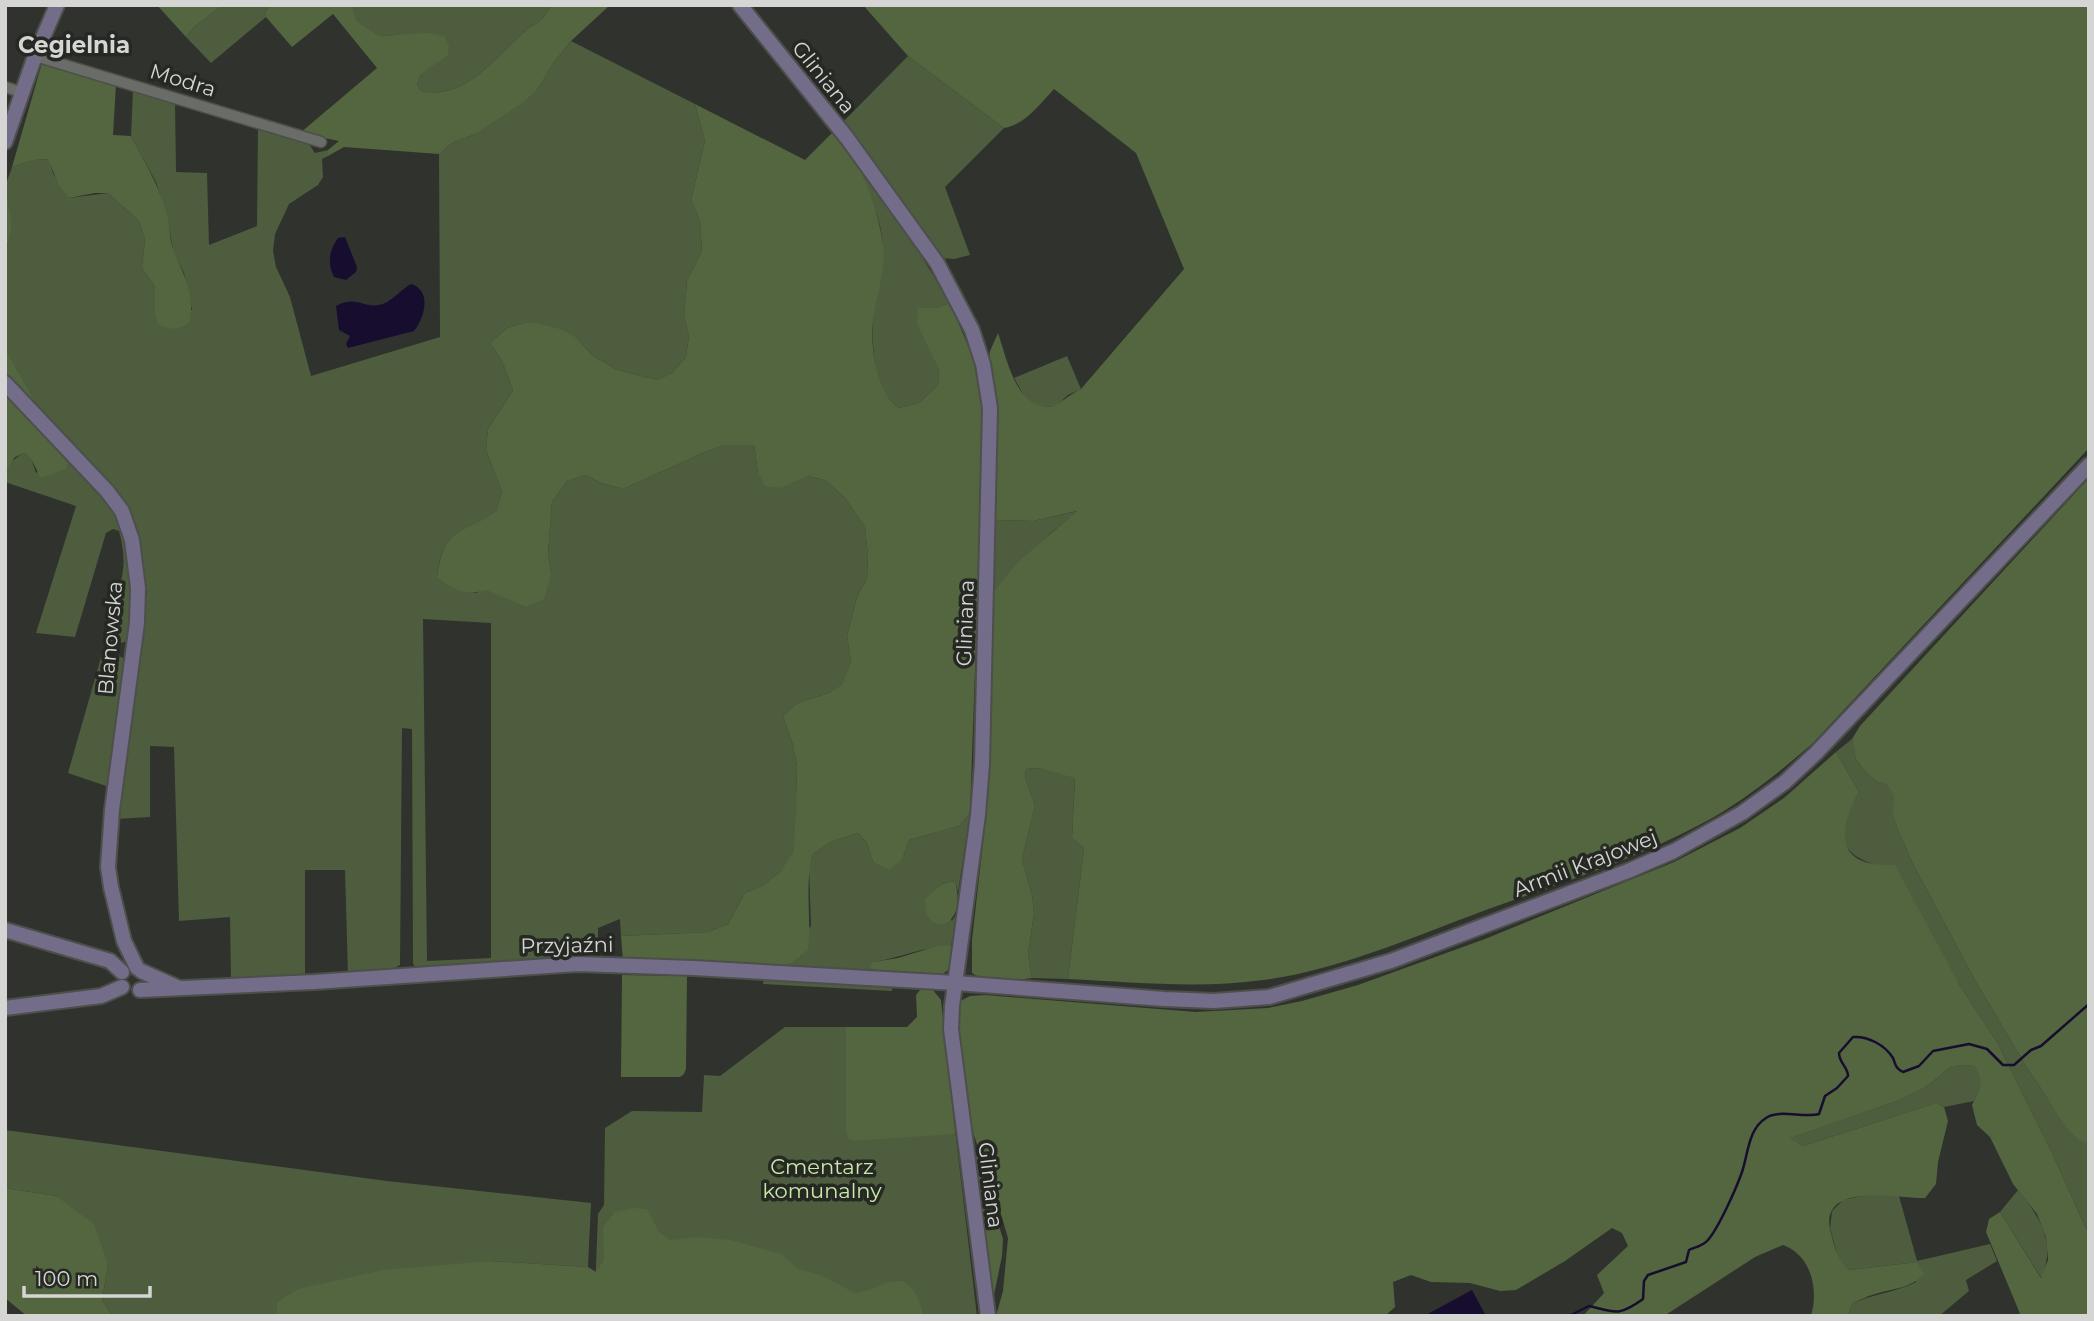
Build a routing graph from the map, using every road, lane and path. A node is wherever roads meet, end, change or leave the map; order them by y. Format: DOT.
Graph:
graph roads {
  1 [pos="57,5"];
  2 [pos="740,5"];
  3 [pos="35,56"];
  4 [pos="5,87"];
  5 [pos="21,92"];
  6 [pos="5,142"];
  7 [pos="321,142"];
  8 [pos="5,383"];
  9 [pos="2089,466"];
  10 [pos="5,930"];
  11 [pos="128,973"];
  12 [pos="956,983"];
  13 [pos="179,988"];
  14 [pos="5,1008"];
  15 [pos="988,1316"];
  1 -- 3 [label="street"];
  2 -- 12 [label="street, Gliniana"];
  3 -- 5 [label="street"];
  3 -- 7 [label="street, Modra"];
  4 -- 5 [label="street"];
  5 -- 6 [label="street"];
  8 -- 11 [label="street, Blanowska"];
  9 -- 12 [label="street, Armii Krajowej"];
  10 -- 11 [label="street"];
  11 -- 13 [label="street, Przyjaźni"];
  11 -- 13 [label="street, Przyjaźni"];
  11 -- 14 [label="street"];
  12 -- 13 [label="street, Przyjaźni"];
  12 -- 15 [label="street, Gliniana"];
}
